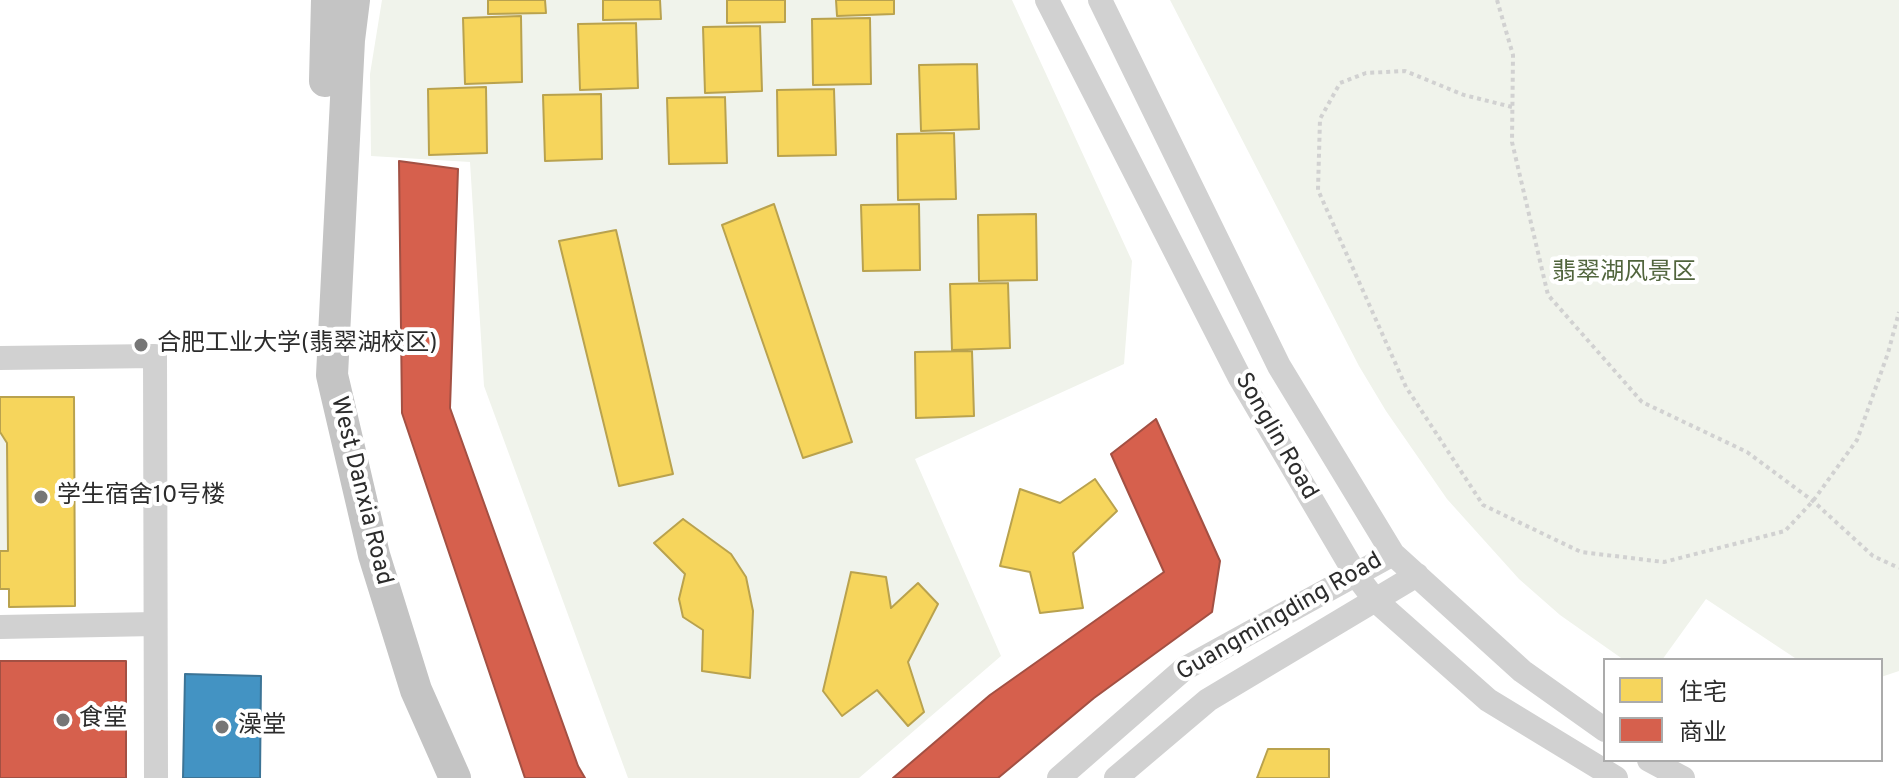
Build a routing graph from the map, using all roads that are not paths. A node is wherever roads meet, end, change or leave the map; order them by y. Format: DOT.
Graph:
graph roads {
  1 [pos="327,0"];
  2 [pos="354,0"];
  3 [pos="1047,0"];
  4 [pos="1100,0"];
  5 [pos="0,358"];
  6 [pos="1393,554"];
  7 [pos="1356,575"];
  8 [pos="1417,575"];
  9 [pos="1375,600"];
  10 [pos="155,624"];
  11 [pos="0,627"];
  12 [pos="1603,729"];
  13 [pos="1653,762"];
  14 [pos="156,778"];
  15 [pos="434,778"];
  16 [pos="455,778"];
  17 [pos="1059,778"];
  18 [pos="1116,778"];
  19 [pos="1616,778"];
  20 [pos="1683,778"];
  1 -- 15 [label="main road, West Danxia Road"];
  2 -- 16 [label="main road, West Danxia Road"];
  3 -- 7 [label="street, Songlin Road"];
  4 -- 6 [label="street, Songlin Road"];
  5 -- 10 [label="street"];
  6 -- 7 [label="street, Guangmingding Road"];
  6 -- 8 [label="street, Songlin Road"];
  7 -- 9 [label="street, Songlin Road"];
  7 -- 17 [label="street, Guangmingding Road"];
  8 -- 9 [label="street, Guangmingding Road"];
  8 -- 12 [label="street, Songlin Road"];
  9 -- 18 [label="street, Guangmingding Road"];
  9 -- 19 [label="street, Songlin Road"];
  10 -- 11 [label="street"];
  10 -- 14 [label="street"];
  13 -- 20 [label="street"];
}
